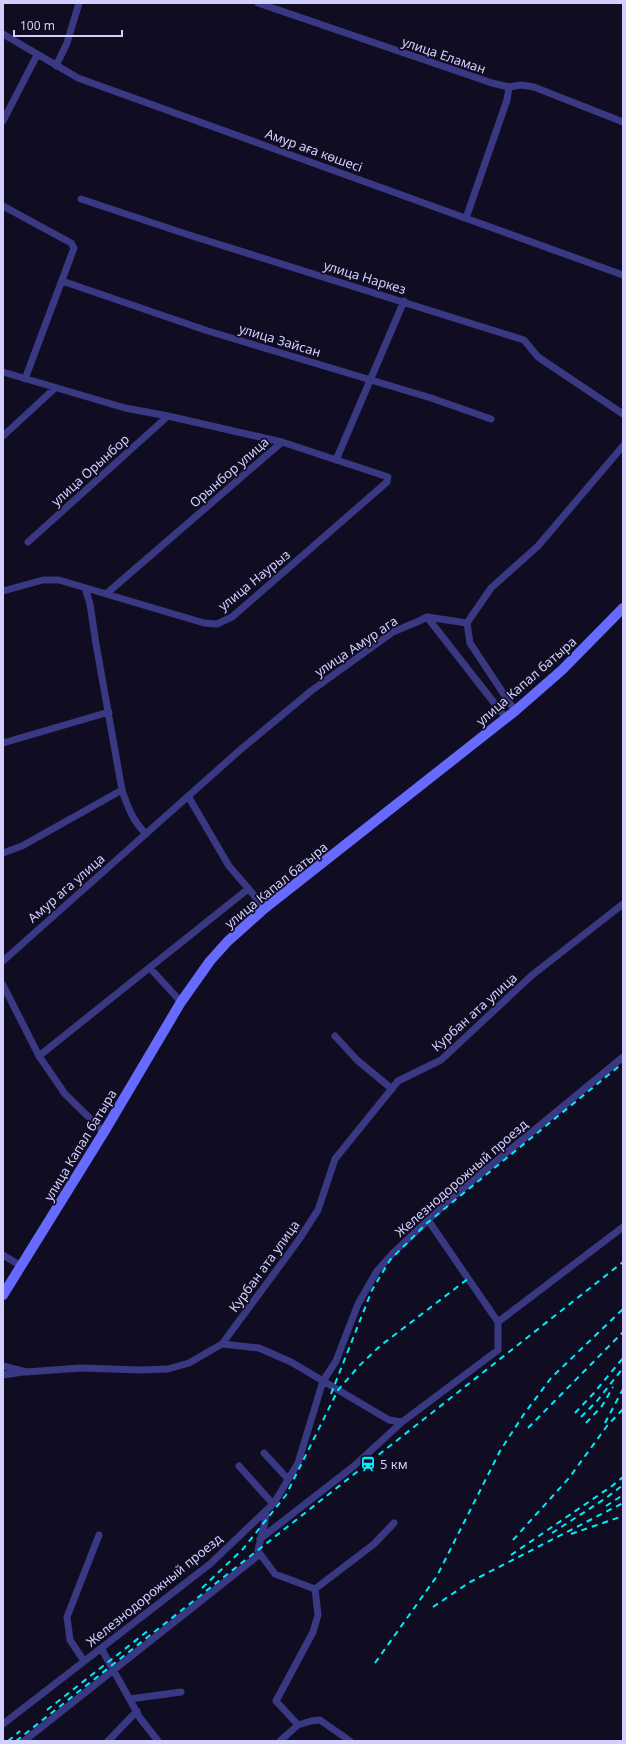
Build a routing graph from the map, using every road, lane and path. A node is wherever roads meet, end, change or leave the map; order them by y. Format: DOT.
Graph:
graph roads {
  1 [pos="79,3"];
  2 [pos="258,3"];
  3 [pos="3,34"];
  4 [pos="37,55"];
  5 [pos="56,66"];
  6 [pos="509,87"];
  7 [pos="3,121"];
  8 [pos="623,122"];
  9 [pos="81,199"];
  10 [pos="3,206"];
  11 [pos="466,218"];
  12 [pos="623,275"];
  13 [pos="62,281"];
  14 [pos="404,302"];
  15 [pos="3,372"];
  16 [pos="25,379"];
  17 [pos="371,380"];
  18 [pos="54,389"];
  19 [pos="623,414"];
  20 [pos="168,416"];
  21 [pos="491,419"];
  22 [pos="3,436"];
  23 [pos="282,442"];
  24 [pos="623,446"];
  25 [pos="336,460"];
  26 [pos="388,478"];
  27 [pos="28,542"];
  28 [pos="85,588"];
  29 [pos="4,589"];
  30 [pos="106,594"];
  31 [pos="623,608"];
  32 [pos="428,618"];
  33 [pos="467,624"];
  34 [pos="515,711"];
  35 [pos="109,712"];
  36 [pos="506,718"];
  37 [pos="3,743"];
  38 [pos="122,790"];
  39 [pos="188,796"];
  40 [pos="146,834"];
  41 [pos="3,853"];
  42 [pos="248,889"];
  43 [pos="623,904"];
  44 [pos="265,908"];
  45 [pos="3,961"];
  46 [pos="150,968"];
  47 [pos="3,985"];
  48 [pos="181,1002"];
  49 [pos="335,1036"];
  50 [pos="39,1056"];
  51 [pos="623,1057"];
  52 [pos="392,1089"];
  53 [pos="104,1132"];
  54 [pos="428,1220"];
  55 [pos="623,1227"];
  56 [pos="3,1255"];
  57 [pos="21,1266"];
  58 [pos="3,1295"];
  59 [pos="498,1322"];
  60 [pos="222,1344"];
  61 [pos="3,1366"];
  62 [pos="26,1372"];
  63 [pos="3,1375"];
  64 [pos="323,1381"];
  65 [pos="402,1422"];
  66 [pos="264,1452"];
  67 [pos="239,1466"];
  68 [pos="288,1479"];
  69 [pos="273,1504"];
  70 [pos="266,1511"];
  71 [pos="394,1523"];
  72 [pos="99,1535"];
  73 [pos="260,1539"];
  74 [pos="260,1554"];
  75 [pos="315,1589"];
  76 [pos="101,1648"];
  77 [pos="84,1661"];
  78 [pos="114,1670"];
  79 [pos="181,1692"];
  80 [pos="130,1699"];
  81 [pos="137,1711"];
  82 [pos="3,1724"];
  83 [pos="298,1725"];
  84 [pos="24,1741"];
  85 [pos="108,1741"];
  86 [pos="158,1741"];
  87 [pos="280,1741"];
  88 [pos="350,1741"];
  1 -- 5 [label="street"];
  2 -- 6 [label="street, улица Еламан"];
  3 -- 4 [label="street, Амур аға көшесі"];
  4 -- 5 [label="street, Амур аға көшесі"];
  4 -- 7 [label="street"];
  5 -- 11 [label="street, Амур аға көшесі"];
  6 -- 8 [label="street, улица Еламан"];
  6 -- 11 [label="street"];
  9 -- 14 [label="street, улица Наркез"];
  10 -- 13 [label="street"];
  11 -- 12 [label="street, Амур аға көшесі"];
  13 -- 16 [label="street"];
  13 -- 17 [label="street, улица Зайсан"];
  14 -- 17 [label="street"];
  14 -- 19 [label="street, улица Наркез"];
  15 -- 16 [label="street"];
  16 -- 18 [label="street"];
  17 -- 21 [label="street, улица Зайсан"];
  17 -- 25 [label="street"];
  18 -- 20 [label="street"];
  18 -- 22 [label="street"];
  20 -- 23 [label="street"];
  20 -- 27 [label="street, улица Орынбор"];
  23 -- 25 [label="street, Орынбор улица"];
  23 -- 30 [label="street, Орынбор улица"];
  24 -- 33 [label="street"];
  25 -- 26 [label="street, Орынбор улица"];
  26 -- 30 [label="street, улица Наурыз"];
  28 -- 29 [label="street, улица Наурыз"];
  28 -- 30 [label="street, улица Наурыз"];
  28 -- 35 [label="street"];
  31 -- 34 [label="main road, улица Капал батыра"];
  32 -- 33 [label="street"];
  32 -- 36 [label="street"];
  32 -- 39 [label="street, улица Амур ага"];
  33 -- 34 [label="street"];
  34 -- 36 [label="main road, улица Капал батыра"];
  35 -- 37 [label="street"];
  35 -- 38 [label="street"];
  36 -- 44 [label="main road, улица Капал батыра"];
  38 -- 40 [label="street"];
  38 -- 41 [label="street"];
  39 -- 40 [label="street, улица Амур ага"];
  39 -- 42 [label="street"];
  40 -- 45 [label="street, Амур ага улица"];
  42 -- 44 [label="street"];
  42 -- 46 [label="street"];
  43 -- 52 [label="street, Курбан ата улица"];
  44 -- 48 [label="main road, улица Капал батыра"];
  46 -- 48 [label="street"];
  46 -- 50 [label="street"];
  47 -- 50 [label="street"];
  48 -- 53 [label="main road, улица Капал батыра"];
  49 -- 52 [label="street"];
  50 -- 53 [label="street"];
  51 -- 54 [label="street, Железнодорожный проезд"];
  52 -- 60 [label="street, Курбан ата улица"];
  53 -- 57 [label="main road, улица Капал батыра"];
  54 -- 59 [label="street"];
  54 -- 64 [label="street, Железнодорожный проезд"];
  55 -- 59 [label="street"];
  56 -- 57 [label="street"];
  57 -- 58 [label="main road, улица Капал батыра"];
  59 -- 65 [label="street"];
  60 -- 62 [label="street"];
  60 -- 64 [label="street"];
  61 -- 62 [label="street"];
  62 -- 63 [label="street"];
  64 -- 65 [label="street"];
  64 -- 68 [label="street, Железнодорожный проезд"];
  65 -- 73 [label="street"];
  66 -- 68 [label="street"];
  67 -- 69 [label="street"];
  68 -- 69 [label="street, Железнодорожный проезд"];
  69 -- 70 [label="street, Железнодорожный проезд"];
  70 -- 73 [label="street"];
  70 -- 76 [label="street, Железнодорожный проезд"];
  71 -- 75 [label="street"];
  72 -- 77 [label="street"];
  73 -- 74 [label="street"];
  74 -- 75 [label="street"];
  74 -- 78 [label="street"];
  75 -- 83 [label="street"];
  76 -- 77 [label="street, Железнодорожный проезд"];
  76 -- 78 [label="street"];
  77 -- 82 [label="street, Железнодорожный проезд"];
  78 -- 80 [label="street"];
  78 -- 84 [label="street"];
  79 -- 80 [label="street"];
  80 -- 81 [label="street"];
  81 -- 85 [label="street"];
  81 -- 86 [label="street"];
  83 -- 87 [label="street"];
  83 -- 88 [label="street"];
}
